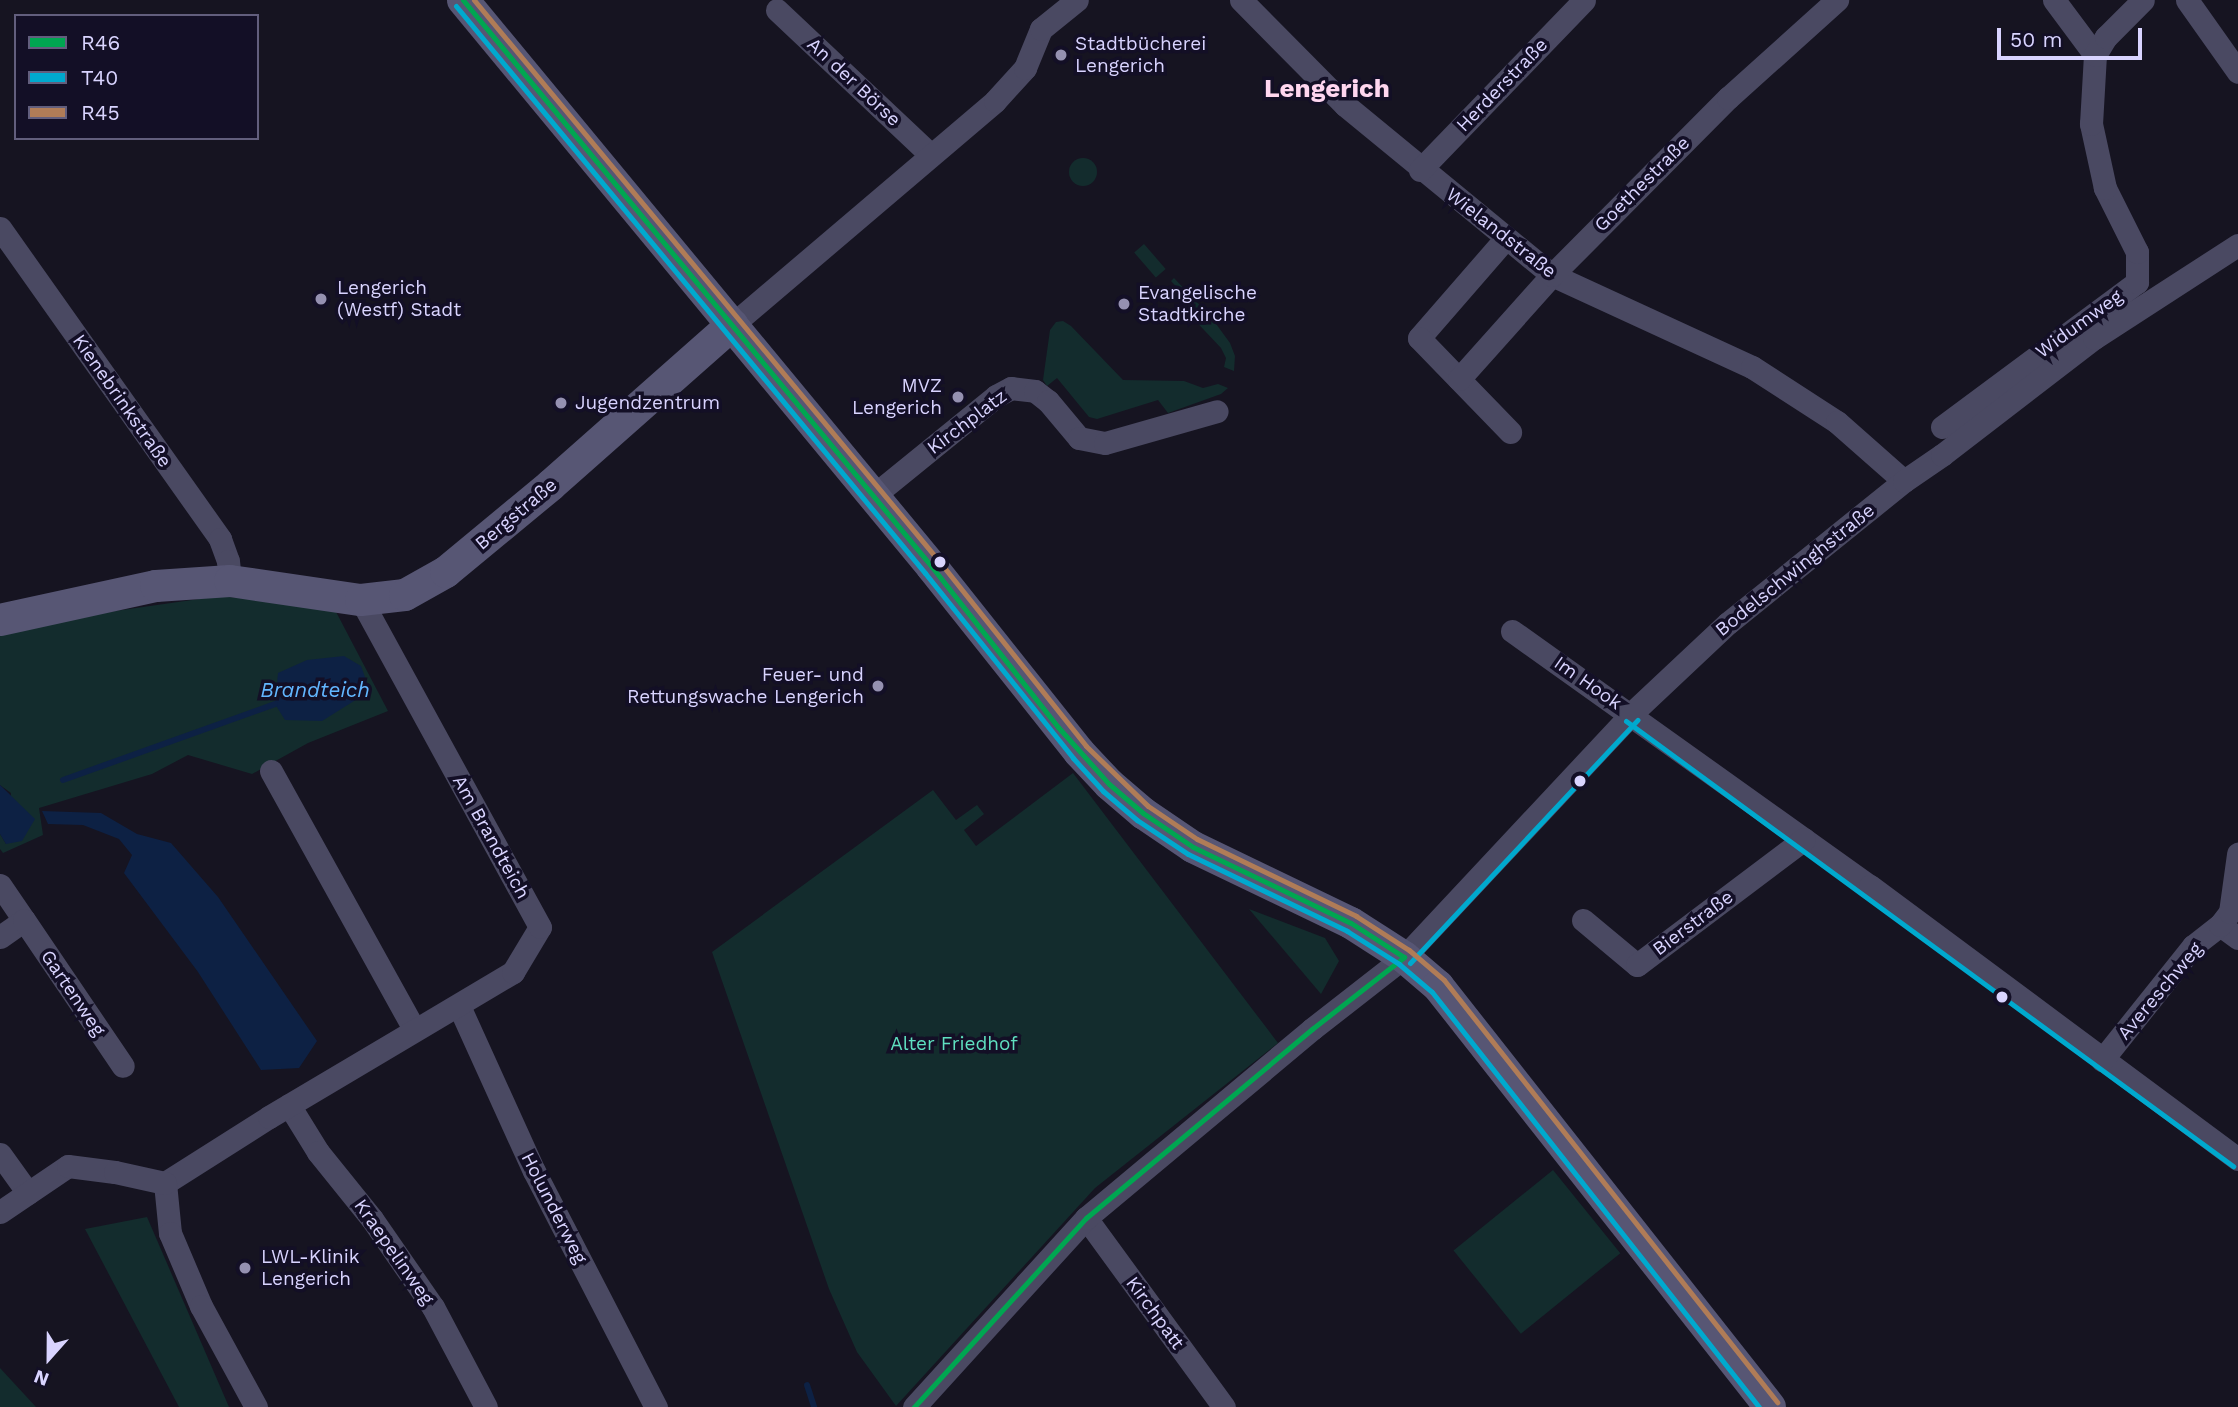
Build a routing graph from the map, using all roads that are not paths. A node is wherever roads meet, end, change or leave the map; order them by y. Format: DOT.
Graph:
graph roads {
  1 [pos="463,0"];
  2 [pos="1077,0"];
  3 [pos="1241,0"];
  4 [pos="1584,0"];
  5 [pos="1837,0"];
  6 [pos="2054,0"];
  7 [pos="2143,0"];
  8 [pos="2187,0"];
  9 [pos="777,10"];
  10 [pos="2095,55"];
  11 [pos="2238,72"];
  12 [pos="930,154"];
  13 [pos="1420,170"];
  14 [pos="0,228"];
  15 [pos="1505,239"];
  16 [pos="2238,245"];
  17 [pos="1552,275"];
  18 [pos="732,325"];
  19 [pos="1459,379"];
  20 [pos="1217,411"];
  21 [pos="1942,427"];
  22 [pos="1510,432"];
  23 [pos="1904,481"];
  24 [pos="873,496"];
  25 [pos="230,581"];
  26 [pos="361,600"];
  27 [pos="0,620"];
  28 [pos="1512,631"];
  29 [pos="1631,714"];
  30 [pos="271,771"];
  31 [pos="1804,839"];
  32 [pos="2238,854"];
  33 [pos="0,885"];
  34 [pos="24,920"];
  35 [pos="1583,920"];
  36 [pos="2229,931"];
  37 [pos="0,937"];
  38 [pos="1404,957"];
  39 [pos="459,1006"];
  40 [pos="414,1029"];
  41 [pos="2102,1060"];
  42 [pos="123,1066"];
  43 [pos="289,1105"];
  44 [pos="0,1154"];
  45 [pos="2238,1159"];
  46 [pos="165,1184"];
  47 [pos="28,1193"];
  48 [pos="0,1212"];
  49 [pos="1086,1218"];
  50 [pos="256,1407"];
  51 [pos="486,1407"];
  52 [pos="656,1407"];
  53 [pos="914,1407"];
  54 [pos="1224,1407"];
  55 [pos="1770,1407"];
  1 -- 18 [label="street"];
  2 -- 12 [label="street, Bergstraße"];
  3 -- 13 [label="street, Wielandstraße"];
  4 -- 13 [label="street, Herderstraße"];
  5 -- 17 [label="street, Goethestraße"];
  6 -- 10 [label="street"];
  7 -- 10 [label="street"];
  8 -- 11 [label="street"];
  9 -- 12 [label="street, An der Börse"];
  10 -- 21 [label="street, Widumweg"];
  12 -- 18 [label="street, Bergstraße"];
  13 -- 15 [label="street, Wielandstraße"];
  14 -- 25 [label="street, Kienebrinkstraße"];
  15 -- 17 [label="street, Wielandstraße"];
  15 -- 19 [label="street"];
  16 -- 23 [label="street, Bodelschwinghstraße"];
  17 -- 19 [label="street, Goethestraße"];
  17 -- 23 [label="street, Wielandstraße"];
  18 -- 24 [label="street"];
  18 -- 26 [label="street, Bergstraße"];
  19 -- 22 [label="street"];
  20 -- 24 [label="street, Kirchplatz"];
  23 -- 29 [label="street, Bodelschwinghstraße"];
  24 -- 38 [label="street"];
  25 -- 26 [label="street, Bergstraße"];
  25 -- 27 [label="street, Bergstraße"];
  26 -- 39 [label="street, Am Brandteich"];
  28 -- 29 [label="street, Im Hook"];
  29 -- 31 [label="street, Im Hook"];
  29 -- 38 [label="street, Bodelschwinghstraße"];
  30 -- 40 [label="street"];
  31 -- 35 [label="street, Bierstraße"];
  31 -- 41 [label="street, Im Hook"];
  32 -- 36 [label="street, Avereschweg"];
  33 -- 34 [label="street, Gartenweg"];
  34 -- 37 [label="street"];
  34 -- 42 [label="street, Gartenweg"];
  36 -- 41 [label="street, Avereschweg"];
  38 -- 49 [label="street, Bodelschwinghstraße"];
  38 -- 55 [label="street"];
  39 -- 40 [label="street, Am Brandteich"];
  39 -- 52 [label="street, Holunderweg"];
  40 -- 43 [label="street, Am Brandteich"];
  41 -- 45 [label="street, Im Hook"];
  43 -- 46 [label="street, Am Brandteich"];
  43 -- 51 [label="street, Kraepelinweg"];
  44 -- 47 [label="street"];
  46 -- 47 [label="street"];
  46 -- 50 [label="street"];
  47 -- 48 [label="street"];
  49 -- 53 [label="street, Bodelschwinghstraße"];
  49 -- 54 [label="street, Kirchpatt"];
}
